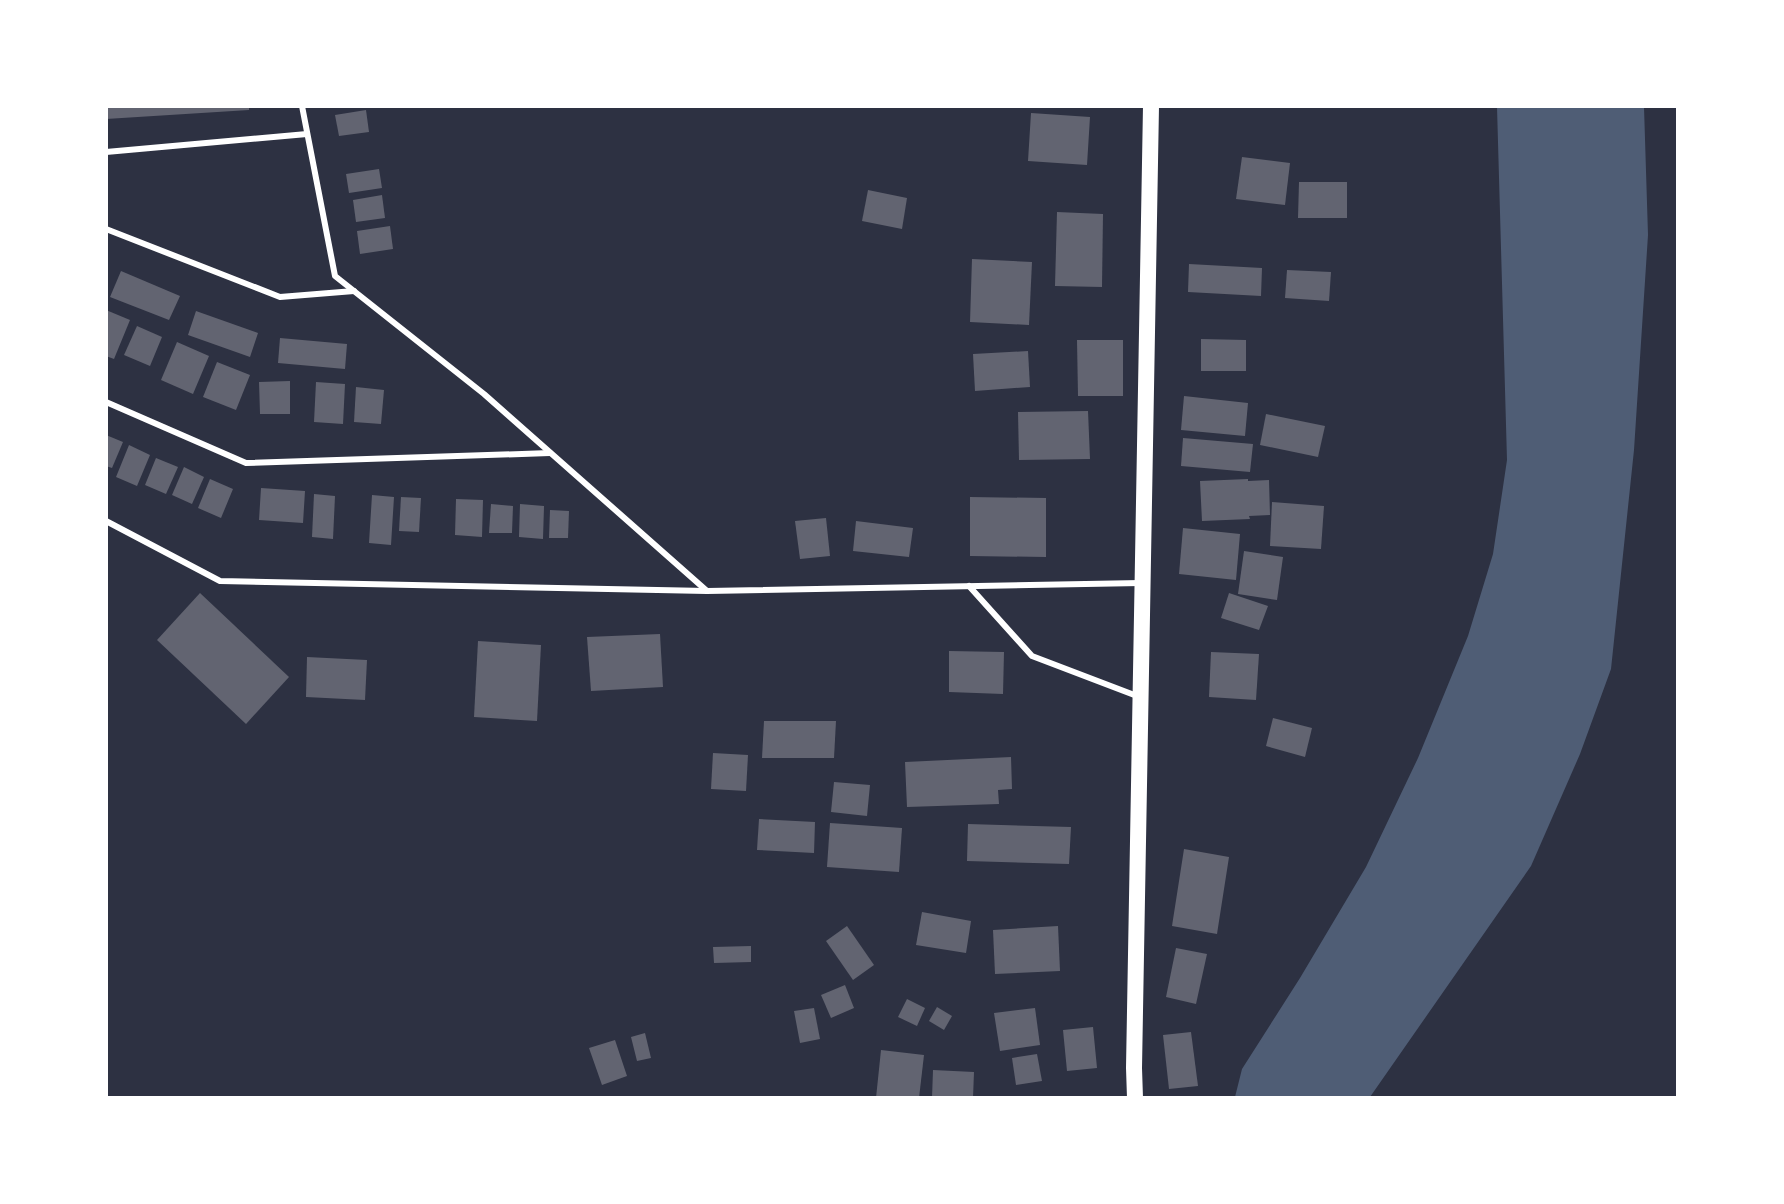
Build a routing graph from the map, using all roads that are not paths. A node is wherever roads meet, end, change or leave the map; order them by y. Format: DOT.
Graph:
graph roads {
  1 [pos="302,106"];
  2 [pos="1151,106"];
  3 [pos="307,134"];
  4 [pos="106,152"];
  5 [pos="106,229"];
  6 [pos="354,291"];
  7 [pos="106,402"];
  8 [pos="550,453"];
  9 [pos="106,521"];
  10 [pos="1143,584"];
  11 [pos="969,586"];
  12 [pos="707,591"];
  13 [pos="1141,697"];
  14 [pos="1135,1098"];
  1 -- 3 [label="street"];
  2 -- 10 [label="highway"];
  3 -- 4 [label="street"];
  3 -- 6 [label="street"];
  5 -- 6 [label="street"];
  6 -- 8 [label="street"];
  7 -- 8 [label="street"];
  8 -- 12 [label="street"];
  9 -- 12 [label="street"];
  10 -- 11 [label="street"];
  10 -- 13 [label="highway"];
  11 -- 12 [label="street"];
  11 -- 13 [label="street"];
  13 -- 14 [label="highway"];
}
